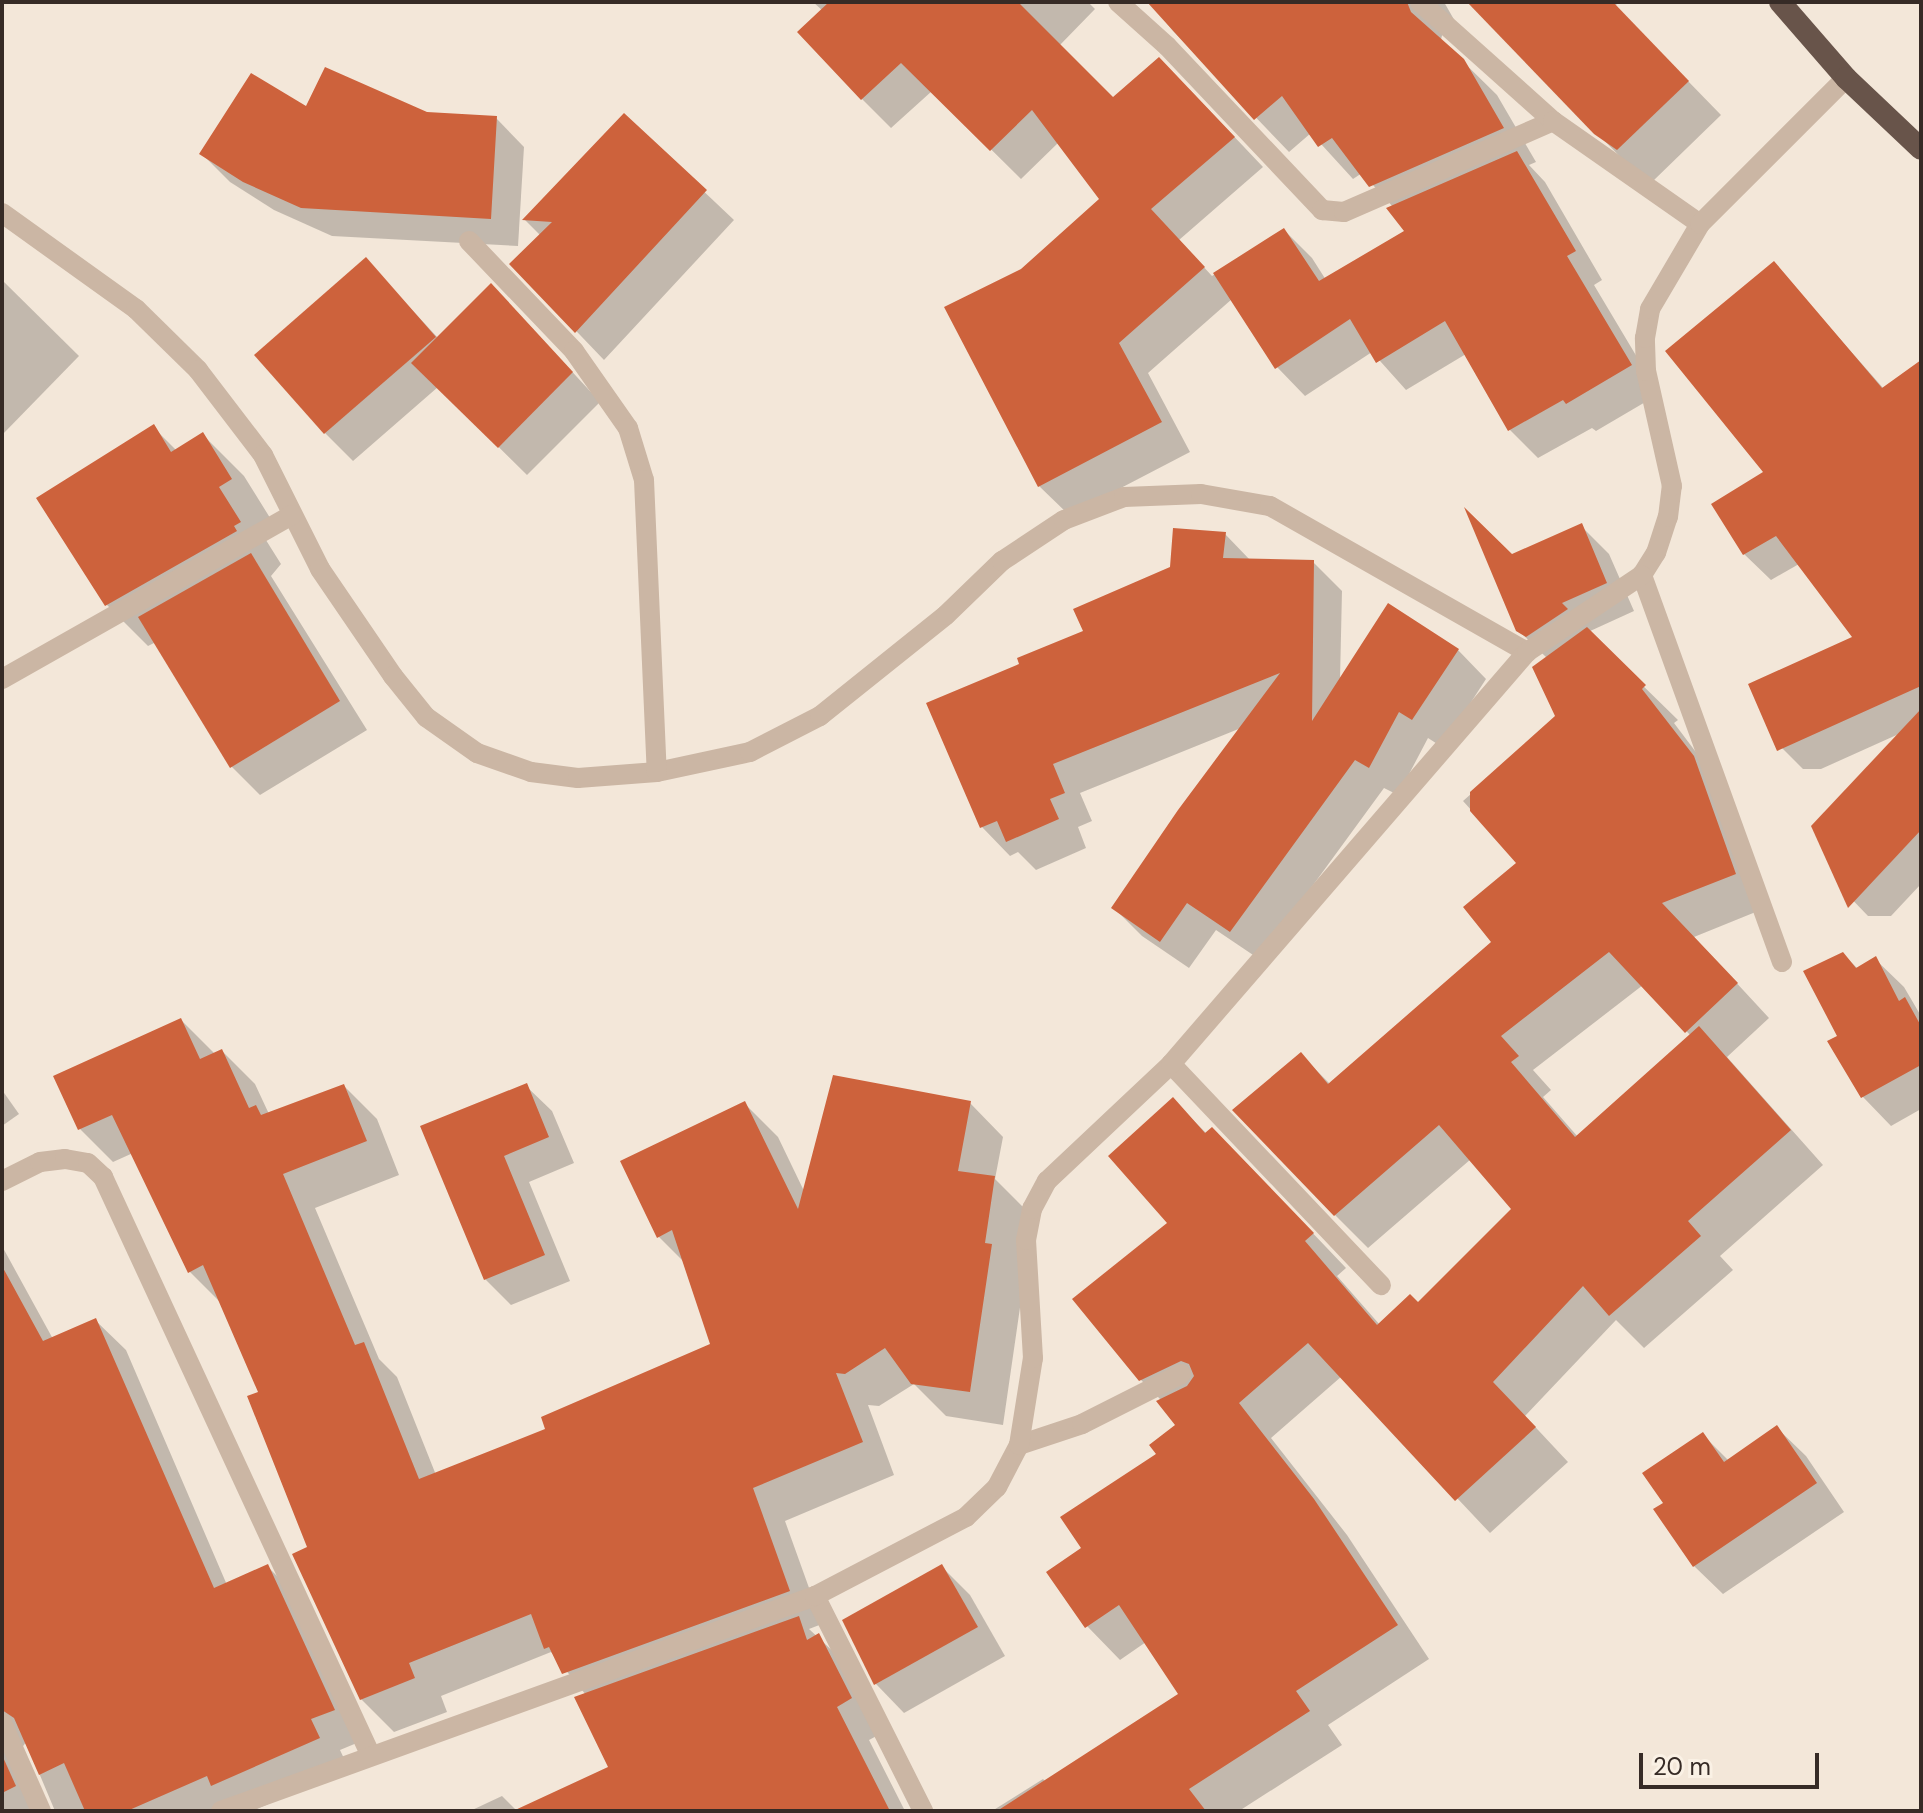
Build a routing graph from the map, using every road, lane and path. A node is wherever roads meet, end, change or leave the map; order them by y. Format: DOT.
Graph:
graph roads {
  1 [pos="1118,2"];
  2 [pos="1420,2"];
  3 [pos="1780,2"];
  4 [pos="1846,78"];
  5 [pos="1553,121"];
  6 [pos="1921,149"];
  7 [pos="2,213"];
  8 [pos="1700,224"];
  9 [pos="469,241"];
  10 [pos="292,515"];
  11 [pos="1642,575"];
  12 [pos="1527,652"];
  13 [pos="2,679"];
  14 [pos="657,772"];
  15 [pos="1782,962"];
  16 [pos="1171,1064"];
  17 [pos="2,1181"];
  18 [pos="1381,1285"];
  19 [pos="1181,1374"];
  20 [pos="1019,1445"];
  21 [pos="815,1596"];
  22 [pos="2,1723"];
  23 [pos="371,1756"];
  24 [pos="41,1811"];
  25 [pos="221,1811"];
  26 [pos="923,1811"];
  1 -- 5 [label="street"];
  2 -- 5 [label="street"];
  3 -- 4 [label="highway"];
  4 -- 6 [label="highway"];
  4 -- 8 [label="street"];
  5 -- 8 [label="street"];
  7 -- 10 [label="street"];
  8 -- 11 [label="street"];
  9 -- 14 [label="street"];
  10 -- 13 [label="street"];
  10 -- 14 [label="street"];
  11 -- 12 [label="street"];
  11 -- 15 [label="street"];
  12 -- 14 [label="street"];
  12 -- 16 [label="street"];
  16 -- 18 [label="street"];
  16 -- 20 [label="street"];
  17 -- 23 [label="street"];
  19 -- 20 [label="street"];
  20 -- 21 [label="street"];
  21 -- 23 [label="street"];
  21 -- 26 [label="street"];
  22 -- 24 [label="street"];
  23 -- 25 [label="street"];
}
